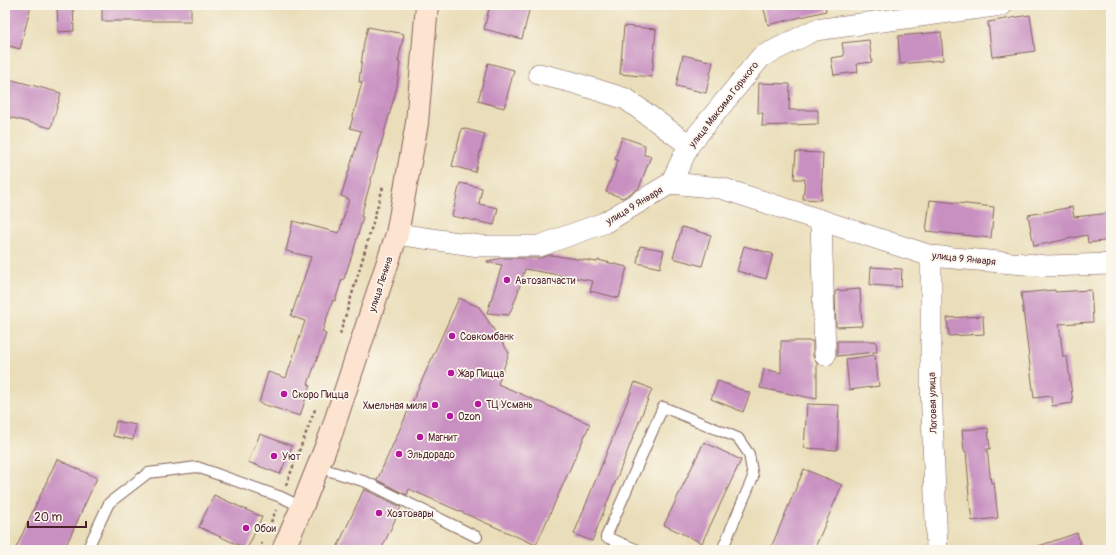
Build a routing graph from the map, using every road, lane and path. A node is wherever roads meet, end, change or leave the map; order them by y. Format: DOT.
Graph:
graph roads {
  1 [pos="427,5"];
  2 [pos="1002,5"];
  3 [pos="539,74"];
  4 [pos="689,145"];
  5 [pos="671,183"];
  6 [pos="384,184"];
  7 [pos="821,220"];
  8 [pos="397,234"];
  9 [pos="930,256"];
  10 [pos="1111,264"];
  11 [pos="340,335"];
  12 [pos="825,355"];
  13 [pos="316,407"];
  14 [pos="318,467"];
  15 [pos="281,497"];
  16 [pos="302,507"];
  17 [pos="270,524"];
  18 [pos="265,537"];
  19 [pos="477,537"];
  20 [pos="87,550"];
  21 [pos="259,550"];
  22 [pos="283,550"];
  23 [pos="638,550"];
  24 [pos="722,550"];
  25 [pos="937,550"];
  1 -- 8 [label="main road, улица Ленина"];
  2 -- 4 [label="street, улица Максима Горького"];
  3 -- 4 [label="street"];
  4 -- 5 [label="street, улица Максима Горького"];
  5 -- 7 [label="street, улица 9 Января"];
  5 -- 8 [label="street, улица 9 Января"];
  6 -- 11 [label="path"];
  7 -- 9 [label="street, улица 9 Января"];
  7 -- 12 [label="street"];
  8 -- 14 [label="main road, улица Ленина"];
  9 -- 10 [label="street, улица 9 Января"];
  9 -- 25 [label="street, Логовая улица"];
  13 -- 15 [label="path"];
  14 -- 16 [label="main road, улица Ленина"];
  14 -- 19 [label="lane"];
  15 -- 16 [label="lane"];
  15 -- 17 [label="path"];
  15 -- 20 [label="lane"];
  16 -- 22 [label="main road, улица Ленина"];
  18 -- 21 [label="path"];
  23 -- 24 [label="lane"];
}
